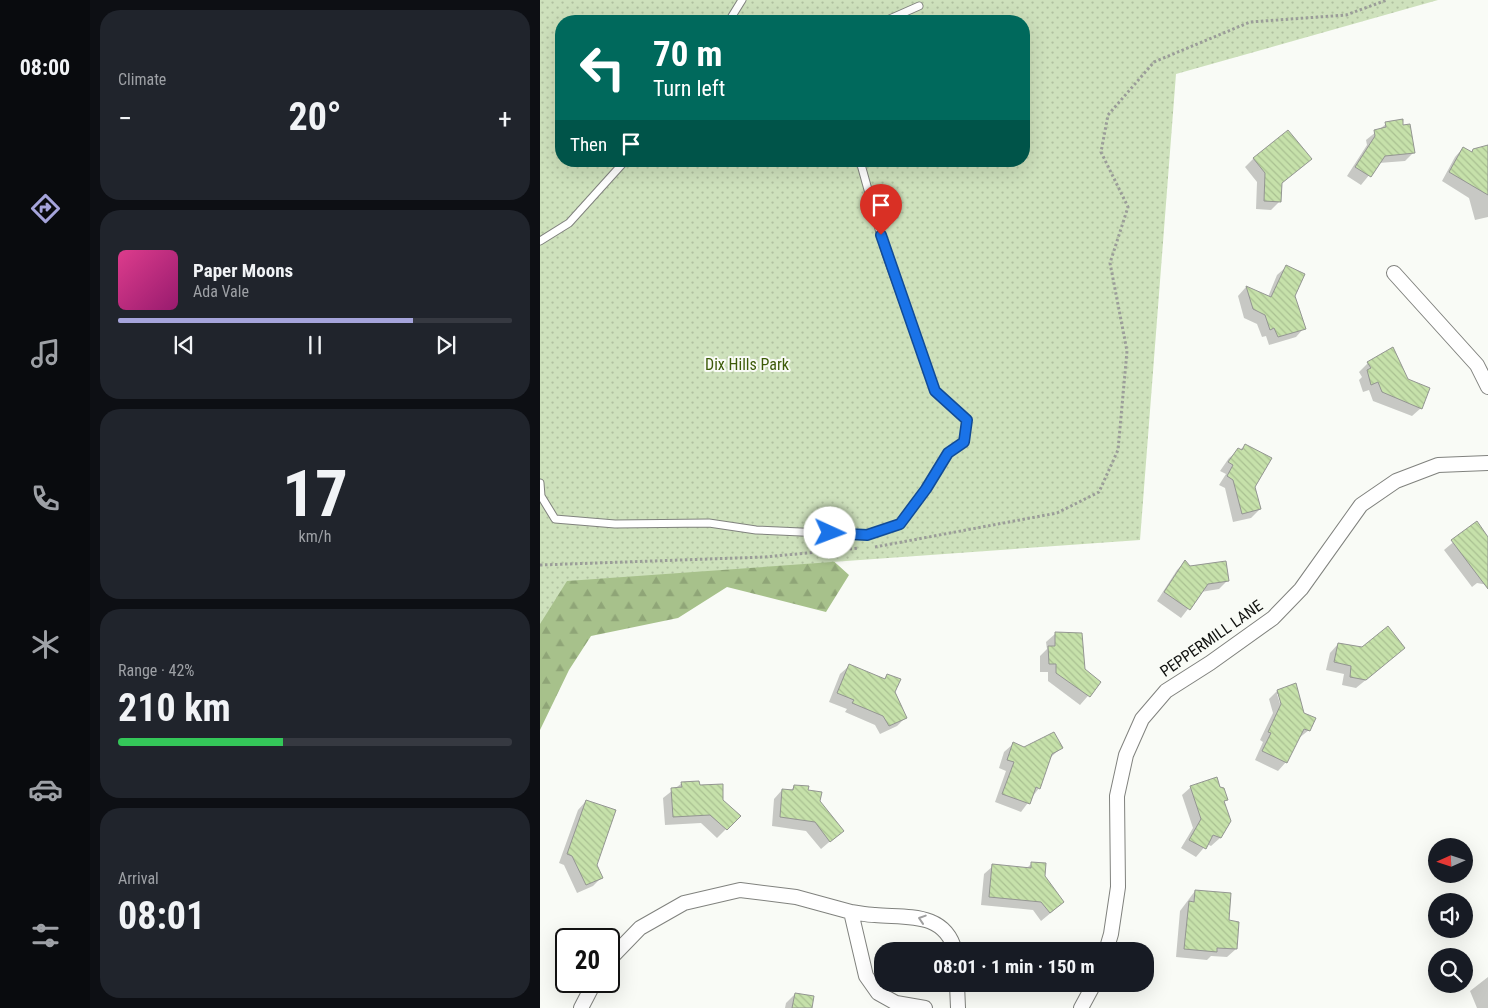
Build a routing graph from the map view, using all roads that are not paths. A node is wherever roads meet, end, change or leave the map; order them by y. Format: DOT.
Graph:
graph roads {
  1 [pos="742,0"];
  2 [pos="919,6"];
  3 [pos="733,15"];
  4 [pos="899,15"];
  5 [pos="620,167"];
  6 [pos="862,167"];
  7 [pos="540,242"];
  8 [pos="1394,273"];
  9 [pos="1488,387"];
  10 [pos="1488,463"];
  11 [pos="540,483"];
  12 [pos="851,912"];
  13 [pos="951,942"];
  14 [pos="1109,942"];
  15 [pos="620,949"];
  16 [pos="957,992"];
  17 [pos="1090,992"];
  18 [pos="588,993"];
  19 [pos="581,1008"];
  20 [pos="925,1008"];
  21 [pos="958,1008"];
  22 [pos="1082,1008"];
  1 -- 3 [label="lane"];
  2 -- 4 [label="lane"];
  5 -- 7 [label="lane"];
  6 -- 11 [label="lane"];
  8 -- 9 [label="street"];
  10 -- 14 [label="street, PEPPERMILL LANE"];
  13 -- 12 [label="street, one-way"];
  12 -- 15 [label="street"];
  12 -- 20 [label="street"];
  16 -- 21 [label="street"];
  17 -- 22 [label="street"];
  18 -- 19 [label="street"];
}
